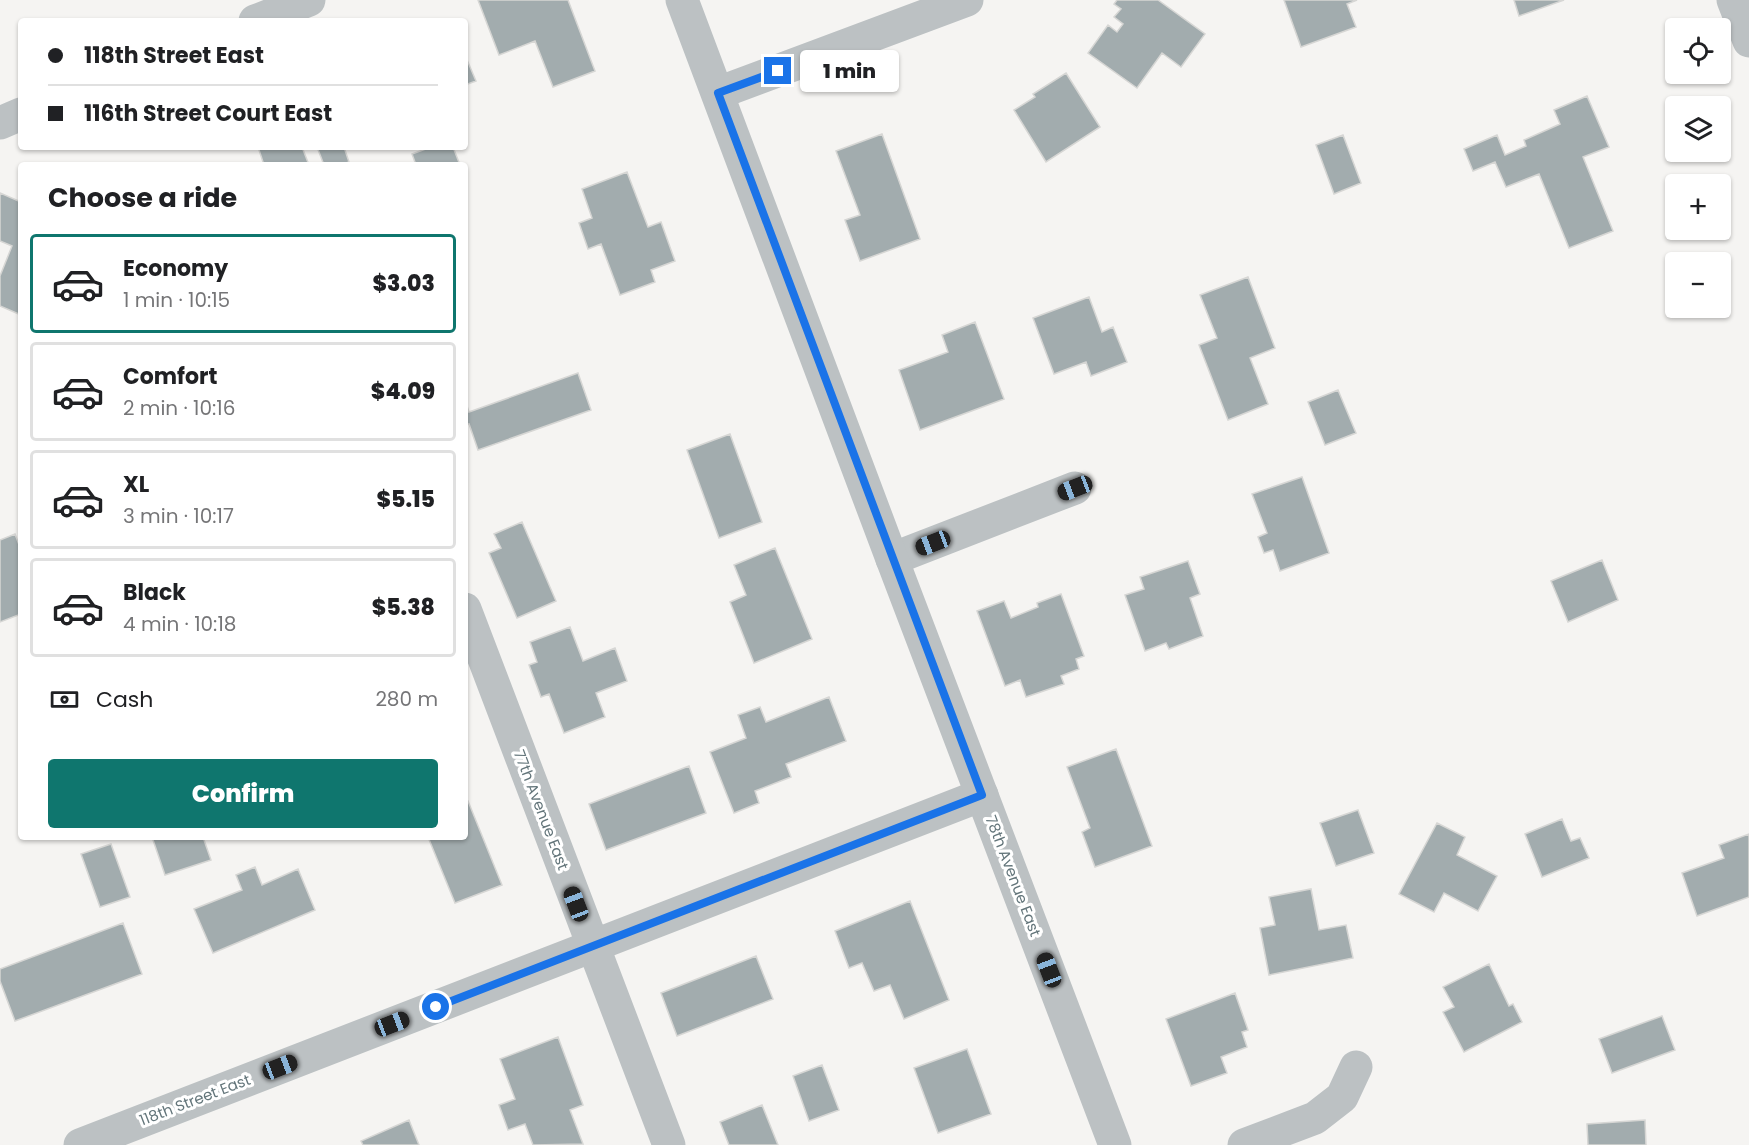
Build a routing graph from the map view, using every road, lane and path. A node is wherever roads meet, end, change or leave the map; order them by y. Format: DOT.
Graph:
graph roads {
  1 [pos="309,0"];
  2 [pos="682,0"];
  3 [pos="968,0"];
  4 [pos="1733,0"];
  5 [pos="263,18"];
  6 [pos="1749,41"];
  7 [pos="718,93"];
  8 [pos="18,115"];
  9 [pos="0,123"];
  10 [pos="1075,488"];
  11 [pos="892,559"];
  12 [pos="468,617"];
  13 [pos="982,795"];
  14 [pos="592,946"];
  15 [pos="1356,1067"];
  16 [pos="80,1145"];
  17 [pos="669,1145"];
  18 [pos="1115,1145"];
  19 [pos="1244,1145"];
  1 -- 5 [label="street"];
  2 -- 7 [label="street, 78th Avenue East"];
  3 -- 7 [label="street"];
  4 -- 6 [label="street"];
  7 -- 11 [label="street, 78th Avenue East"];
  8 -- 9 [label="street"];
  10 -- 11 [label="street"];
  11 -- 13 [label="street, 78th Avenue East"];
  12 -- 14 [label="street, 77th Avenue East"];
  13 -- 14 [label="street, 118th Street East"];
  13 -- 18 [label="street, 78th Avenue East"];
  14 -- 16 [label="street, 118th Street East"];
  14 -- 17 [label="street, 77th Avenue East"];
  15 -- 19 [label="street"];
}
